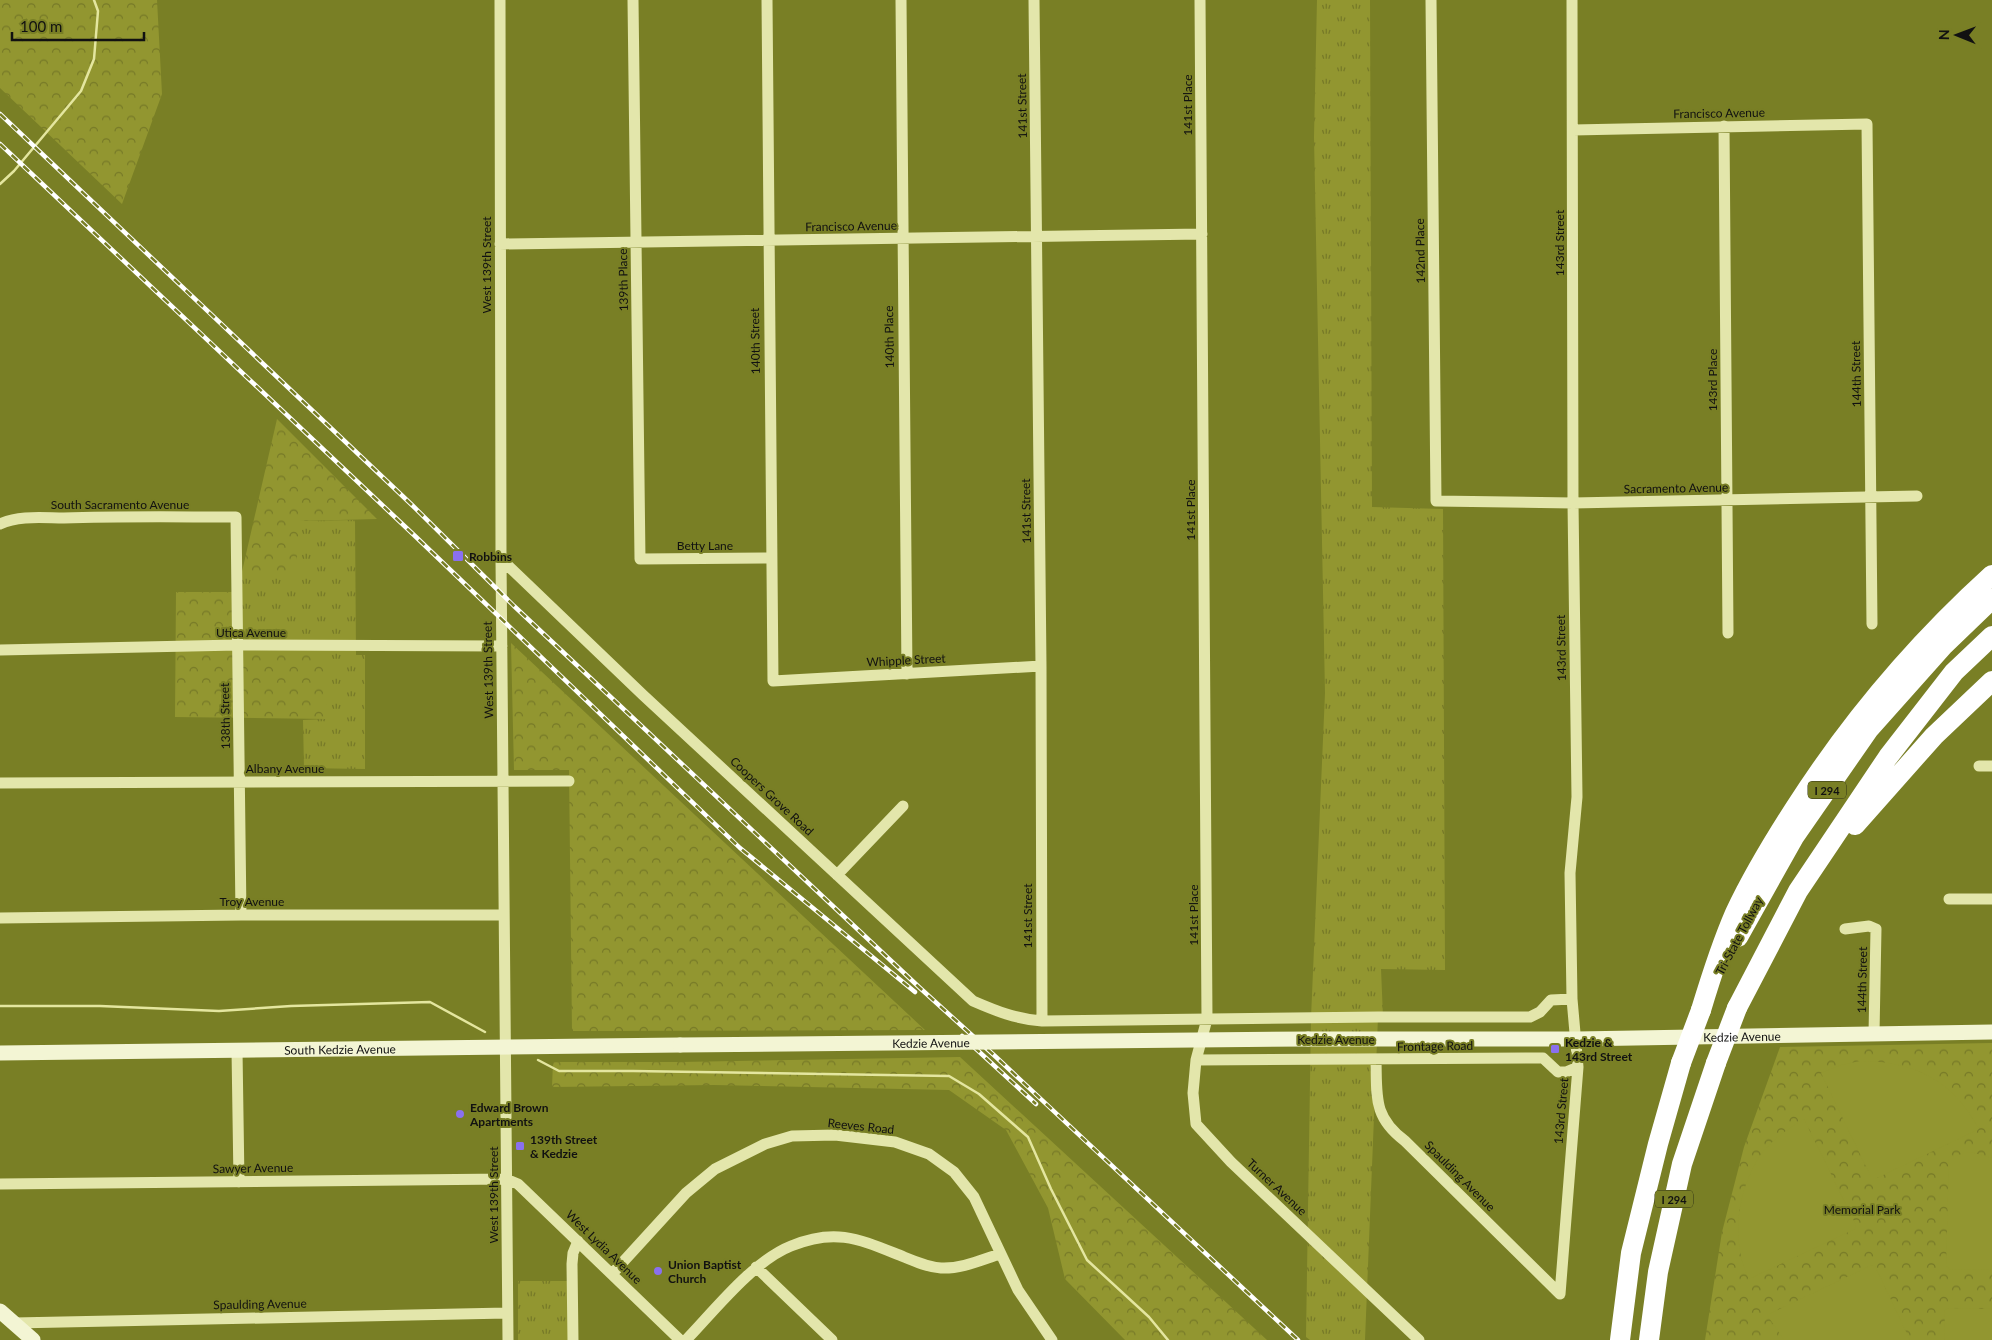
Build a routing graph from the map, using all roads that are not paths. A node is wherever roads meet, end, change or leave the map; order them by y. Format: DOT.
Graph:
graph roads {
  1 [pos="500,0"];
  2 [pos="633,0"];
  3 [pos="767,0"];
  4 [pos="902,0"];
  5 [pos="1034,0"];
  6 [pos="1200,0"];
  7 [pos="1431,0"];
  8 [pos="1572,0"];
  9 [pos="1867,124"];
  10 [pos="1724,126"];
  11 [pos="1572,130"];
  12 [pos="1202,234"];
  13 [pos="1037,237"];
  14 [pos="902,239"];
  15 [pos="768,241"];
  16 [pos="636,243"];
  17 [pos="500,244"];
  18 [pos="1871,496"];
  19 [pos="1917,496"];
  20 [pos="1436,501"];
  21 [pos="1726,501"];
  22 [pos="1573,503"];
  23 [pos="236,517"];
  24 [pos="2,523"];
  25 [pos="771,558"];
  26 [pos="501,559"];
  27 [pos="640,559"];
  28 [pos="1992,575"];
  29 [pos="1992,599"];
  30 [pos="1872,624"];
  31 [pos="1728,633"];
  32 [pos="1992,636"];
  33 [pos="238,645"];
  34 [pos="502,646"];
  35 [pos="0,650"];
  36 [pos="1041,666"];
  37 [pos="907,674"];
  38 [pos="773,681"];
  39 [pos="1992,681"];
  40 [pos="1979,766"];
  41 [pos="1992,766"];
  42 [pos="570,780"];
  43 [pos="503,781"];
  44 [pos="239,782"];
  45 [pos="0,783"];
  46 [pos="903,806"];
  47 [pos="837,875"];
  48 [pos="1798,890"];
  49 [pos="1949,899"];
  50 [pos="1992,899"];
  51 [pos="241,915"];
  52 [pos="504,916"];
  53 [pos="0,918"];
  54 [pos="1845,929"];
  55 [pos="1572,999"];
  56 [pos="1701,1010"];
  57 [pos="1207,1019"];
  58 [pos="1042,1021"];
  59 [pos="1992,1032"];
  60 [pos="1874,1034"];
  61 [pos="1577,1039"];
  62 [pos="680,1045"];
  63 [pos="505,1046"];
  64 [pos="237,1050"];
  65 [pos="0,1053"];
  66 [pos="1196,1060"];
  67 [pos="1376,1060"];
  68 [pos="1578,1067"];
  69 [pos="506,1179"];
  70 [pos="239,1182"];
  71 [pos="0,1184"];
  72 [pos="578,1241"];
  73 [pos="1000,1254"];
  74 [pos="756,1267"];
  75 [pos="612,1274"];
  76 [pos="1560,1294"];
  77 [pos="0,1311"];
  78 [pos="507,1313"];
  79 [pos="14,1323"];
  80 [pos="33,1340"];
  81 [pos="508,1340"];
  82 [pos="573,1340"];
  83 [pos="680,1340"];
  84 [pos="686,1340"];
  85 [pos="832,1340"];
  86 [pos="1052,1340"];
  87 [pos="1419,1340"];
  88 [pos="1620,1340"];
  89 [pos="1649,1340"];
  1 -- 17 [label="street, West 139th Street"];
  2 -- 16 [label="street, 139th Place"];
  3 -- 15 [label="street, 140th Street"];
  4 -- 14 [label="street, 140th Place"];
  5 -- 13 [label="street, 141st Street"];
  6 -- 12 [label="street, 141st Place"];
  7 -- 20 [label="street, 142nd Place"];
  8 -- 11 [label="street, 143rd Street"];
  9 -- 10 [label="street, Francisco Avenue"];
  9 -- 18 [label="street, 144th Street"];
  10 -- 11 [label="street, Francisco Avenue"];
  10 -- 21 [label="street, 143rd Place"];
  11 -- 22 [label="street, 143rd Street"];
  12 -- 13 [label="street, Francisco Avenue"];
  12 -- 57 [label="street, 141st Place"];
  13 -- 14 [label="street, Francisco Avenue"];
  13 -- 36 [label="street, 141st Street"];
  14 -- 15 [label="street, Francisco Avenue"];
  14 -- 37 [label="street, 140th Place"];
  15 -- 16 [label="street, Francisco Avenue"];
  15 -- 25 [label="street, 140th Street"];
  16 -- 17 [label="street, Francisco Avenue"];
  16 -- 27 [label="street, 139th Place"];
  17 -- 26 [label="street, West 139th Street"];
  18 -- 19 [label="street, Sacramento Avenue"];
  18 -- 21 [label="street, Sacramento Avenue"];
  18 -- 30 [label="street, 144th Street"];
  20 -- 22 [label="street, Sacramento Avenue"];
  21 -- 22 [label="street, Sacramento Avenue"];
  21 -- 31 [label="street, 143rd Place"];
  22 -- 55 [label="street, 143rd Street"];
  23 -- 24 [label="street, South Sacramento Avenue"];
  23 -- 33 [label="street, 138th Street"];
  25 -- 27 [label="street, Betty Lane"];
  25 -- 38 [label="street, 140th Street"];
  26 -- 34 [label="street, West 139th Street"];
  26 -- 47 [label="street, Coopers Grove Road"];
  28 -- 56 [label="highway"];
  29 -- 56 [label="highway, Tri-State Tollway / I 294"];
  32 -- 48 [label="highway, I 294"];
  33 -- 34 [label="street, Utica Avenue"];
  33 -- 35 [label="street, Utica Avenue"];
  33 -- 44 [label="street, 138th Street"];
  34 -- 43 [label="street, West 139th Street"];
  36 -- 37 [label="street, Whipple Street"];
  36 -- 58 [label="street, 141st Street"];
  37 -- 38 [label="street, Whipple Street"];
  39 -- 48 [label="highway"];
  40 -- 41 [label="street"];
  42 -- 43 [label="street, Albany Avenue"];
  43 -- 44 [label="street, Albany Avenue"];
  43 -- 52 [label="street, West 139th Street"];
  44 -- 45 [label="street, Albany Avenue"];
  44 -- 51 [label="street, 138th Street"];
  46 -- 47 [label="street"];
  47 -- 58 [label="street, Coopers Grove Road"];
  48 -- 89 [label="highway, I 294, bridge"];
  49 -- 50 [label="street"];
  51 -- 52 [label="street, Troy Avenue"];
  51 -- 53 [label="street, Troy Avenue"];
  52 -- 63 [label="street, West 139th Street"];
  54 -- 60 [label="street, 144th Street"];
  55 -- 57 [label="street, Coopers Grove Road"];
  55 -- 61 [label="street, 143rd Street"];
  56 -- 88 [label="highway, Tri-State Tollway / I 294, bridge"];
  57 -- 58 [label="street, Coopers Grove Road"];
  57 -- 66 [label="street, Turner Avenue"];
  59 -- 60 [label="main road, Kedzie Avenue"];
  60 -- 61 [label="main road, Kedzie Avenue"];
  61 -- 62 [label="main road, Kedzie Avenue, bridge"];
  61 -- 68 [label="street, 143rd Street"];
  62 -- 63 [label="main road, South Kedzie Avenue"];
  63 -- 64 [label="main road, South Kedzie Avenue"];
  63 -- 69 [label="street, West 139th Street"];
  64 -- 65 [label="main road, South Kedzie Avenue"];
  64 -- 70 [label="street"];
  66 -- 67 [label="street, Frontage Road"];
  66 -- 87 [label="street, Turner Avenue"];
  67 -- 68 [label="street, Frontage Road"];
  67 -- 76 [label="street, Spaulding Avenue"];
  68 -- 76 [label="street, 143rd Street"];
  69 -- 70 [label="street, Sawyer Avenue"];
  69 -- 72 [label="street, West Lydia Avenue"];
  69 -- 78 [label="street, West 139th Street"];
  70 -- 71 [label="street, Sawyer Avenue"];
  72 -- 75 [label="street, West Lydia Avenue"];
  72 -- 82 [label="street"];
  73 -- 74 [label="street"];
  73 -- 75 [label="street, Reeves Road"];
  73 -- 86 [label="street, Reeves Road"];
  74 -- 84 [label="street"];
  74 -- 85 [label="street"];
  75 -- 83 [label="street, West Lydia Avenue"];
  77 -- 79 [label="main road"];
  78 -- 79 [label="street, Spaulding Avenue"];
  78 -- 81 [label="street, West 139th Street"];
  79 -- 80 [label="main road"];
}
